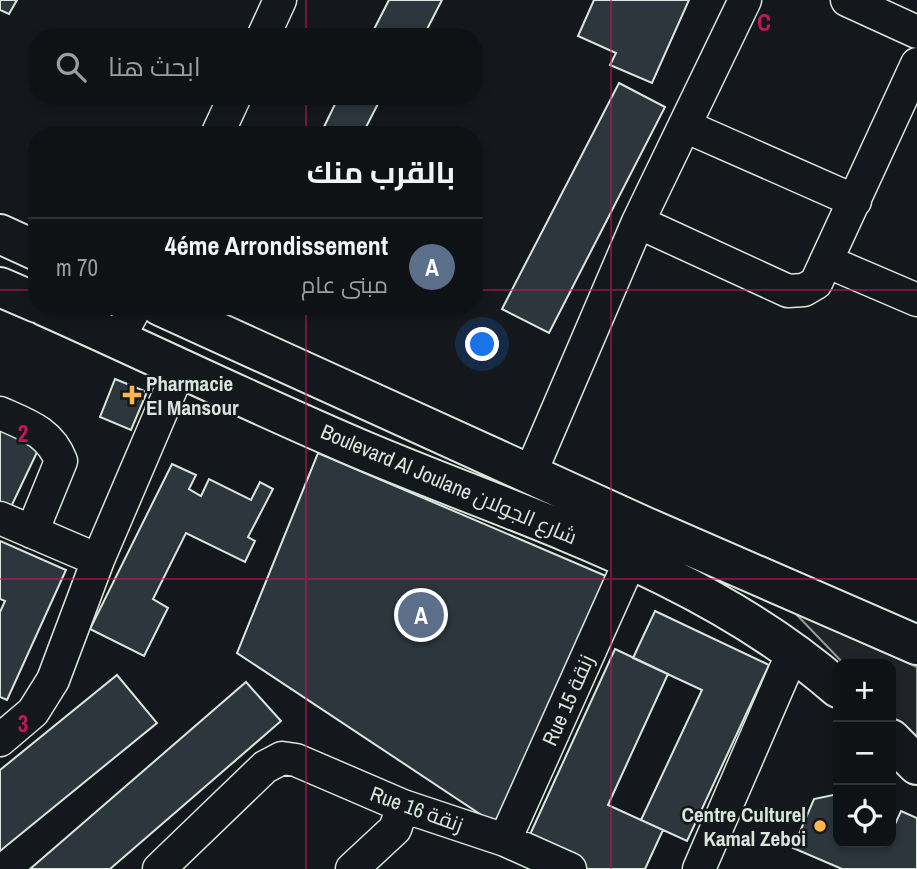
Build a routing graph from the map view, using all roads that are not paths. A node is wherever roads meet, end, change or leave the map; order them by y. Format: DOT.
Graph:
graph roads {
  1 [pos="280,0"];
  2 [pos="745,0"];
  3 [pos="847,0"];
  4 [pos="267,28"];
  5 [pos="917,32"];
  6 [pos="917,64"];
  7 [pos="231,105"];
  8 [pos="685,125"];
  9 [pos="221,126"];
  10 [pos="855,201"];
  11 [pos="638,222"];
  12 [pos="0,234"];
  13 [pos="28,247"];
  14 [pos="826,261"];
  15 [pos="0,287"];
  16 [pos="28,299"];
  17 [pos="917,300"];
  18 [pos="64,315"];
  19 [pos="131,315"];
  20 [pos="180,315"];
  21 [pos="118,339"];
  22 [pos="180,368"];
  23 [pos="0,413"];
  24 [pos="530,474"];
  25 [pos="0,518"];
  26 [pos="32,532"];
  27 [pos="631,559"];
  28 [pos="99,560"];
  29 [pos="917,645"];
  30 [pos="793,652"];
  31 [pos="833,684"];
  32 [pos="0,740"];
  33 [pos="896,744"];
  34 [pos="917,765"];
  35 [pos="403,806"];
  36 [pos="505,840"];
  37 [pos="361,867"];
  38 [pos="159,869"];
  39 [pos="570,869"];
  40 [pos="699,869"];
  1 -- 4 [label="street"];
  2 -- 8 [label="street"];
  3 -- 5 [label="street"];
  6 -- 10 [label="street"];
  7 -- 9 [label="street"];
  8 -- 10 [label="street"];
  8 -- 11 [label="street"];
  10 -- 14 [label="street"];
  11 -- 14 [label="street"];
  11 -- 24 [label="street"];
  12 -- 13 [label="main road"];
  14 -- 17 [label="street"];
  15 -- 16 [label="main road"];
  18 -- 21 [label="main road, Boulevard Al Joulane شارع الجولان"];
  19 -- 21 [label="street"];
  20 -- 24 [label="main road, Boulevard Al Joulane شارع الجولان"];
  21 -- 22 [label="main road, Boulevard Al Joulane شارع الجولان"];
  22 -- 27 [label="main road, Boulevard Al Joulane شارع الجولان"];
  22 -- 28 [label="street"];
  23 -- 26 [label="street"];
  24 -- 29 [label="main road, Boulevard Al Joulane شارع الجولان"];
  25 -- 26 [label="street"];
  26 -- 28 [label="street"];
  27 -- 30 [label="main road, Boulevard Al Joulane شارع الجولان"];
  27 -- 36 [label="street, Rue 15 زنقة"];
  28 -- 32 [label="street"];
  30 -- 31 [label="main road, Boulevard Al Joulane شارع الجولان"];
  30 -- 40 [label="street"];
  33 -- 34 [label="main road"];
  35 -- 36 [label="street, Rue 16 زنقة"];
  35 -- 37 [label="street"];
  35 -- 38 [label="street, Rue 16 زنقة"];
  36 -- 39 [label="street, Rue 16 زنقة"];
}
